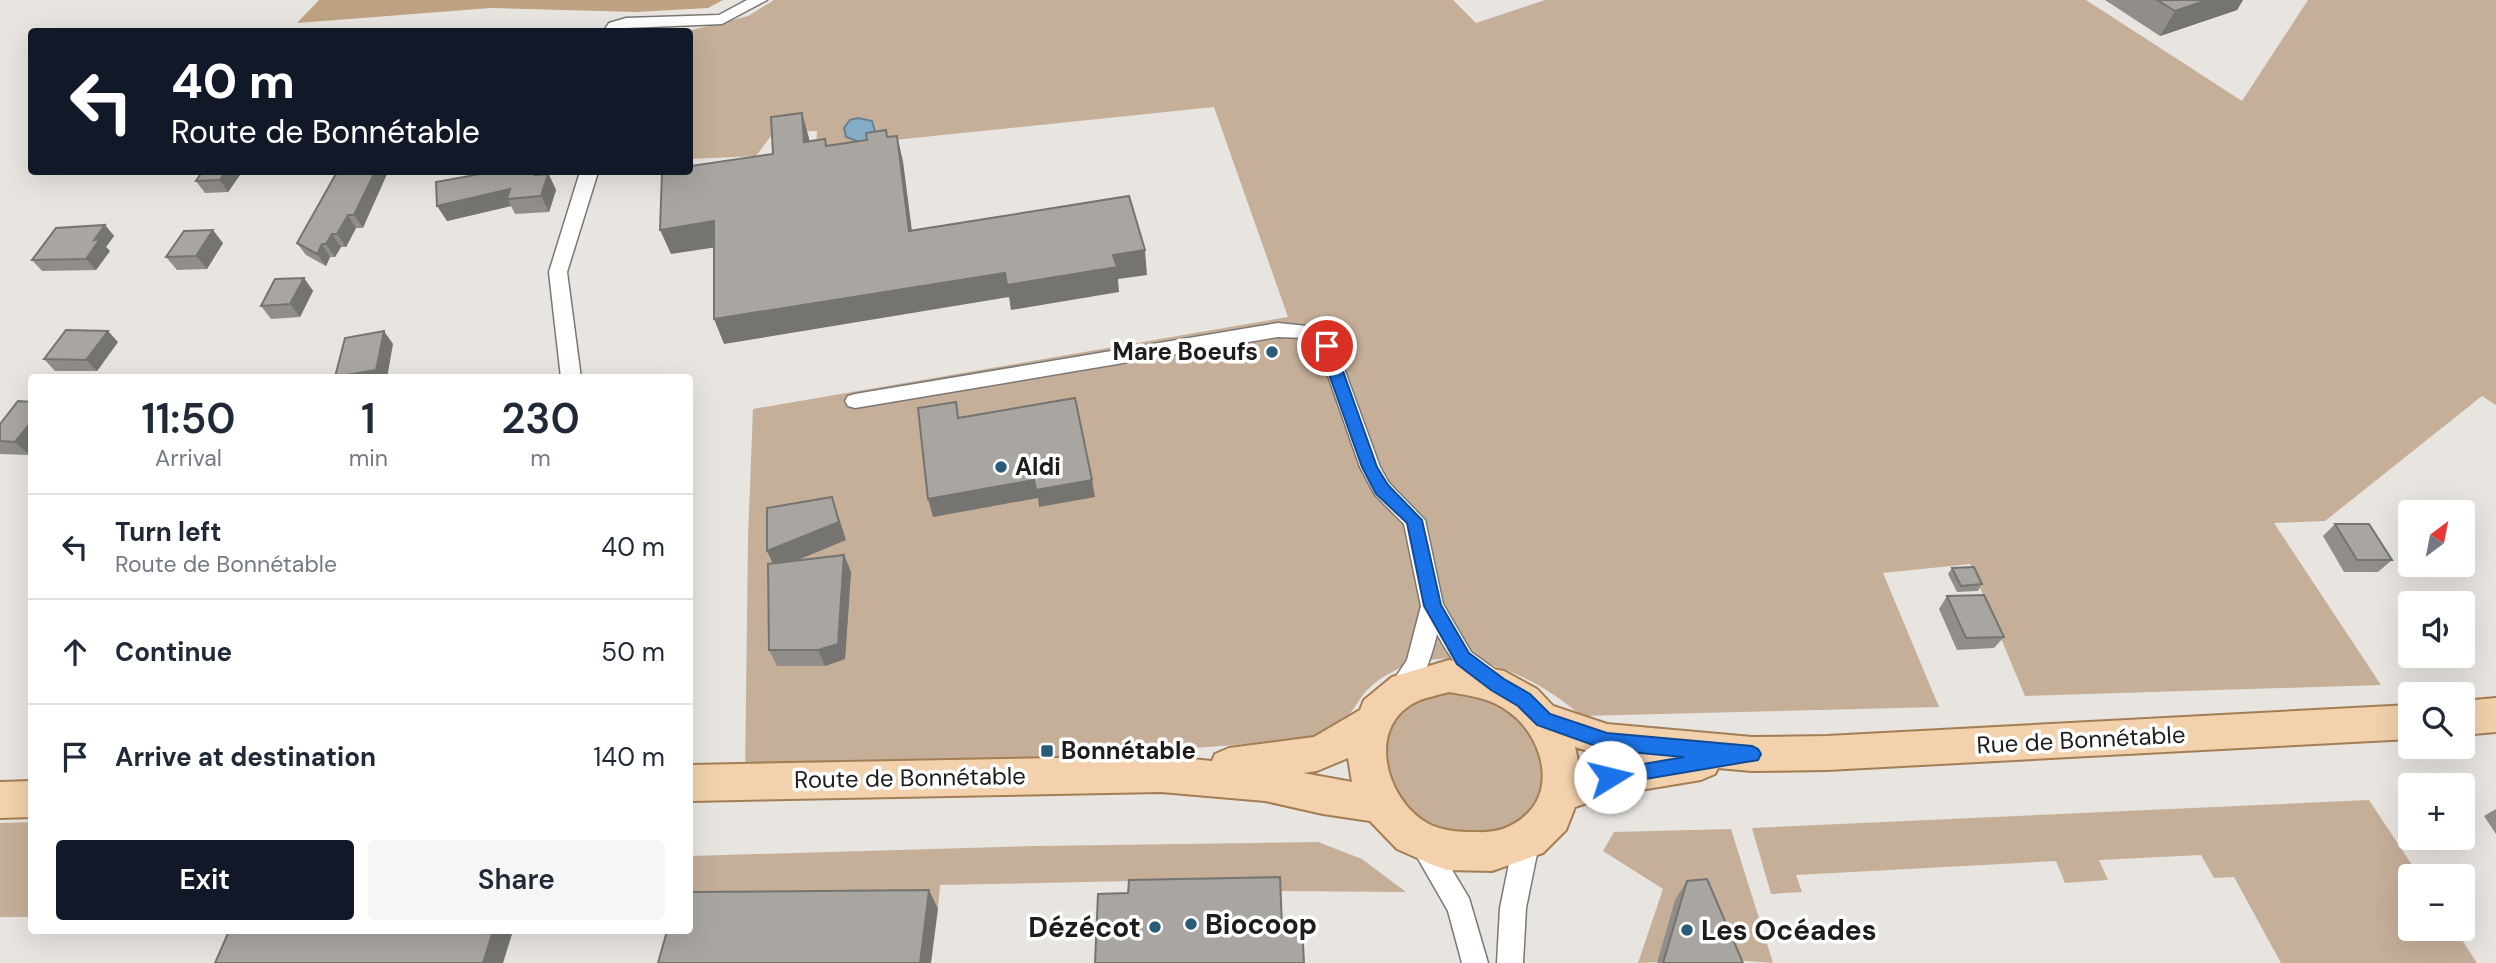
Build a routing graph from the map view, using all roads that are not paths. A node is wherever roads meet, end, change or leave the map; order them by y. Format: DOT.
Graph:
graph roads {
  1 [pos="759,0"];
  2 [pos="613,28"];
  3 [pos="588,175"];
  4 [pos="571,374"];
  5 [pos="855,401"];
  6 [pos="1432,606"];
  7 [pos="1498,685"];
  8 [pos="1386,707"];
  9 [pos="2496,715"];
  10 [pos="2475,717"];
  11 [pos="1544,720"];
  12 [pos="2398,723"];
  13 [pos="1752,754"];
  14 [pos="1161,774"];
  15 [pos="693,783"];
  16 [pos="1560,794"];
  17 [pos="28,799"];
  18 [pos="0,800"];
  19 [pos="1380,804"];
  20 [pos="1527,839"];
  21 [pos="1421,841"];
  22 [pos="1475,963"];
  23 [pos="1510,963"];
  1 -- 2 [label="street"];
  3 -- 4 [label="street"];
  5 -- 6 [label="street"];
  6 -- 7 [label="street"];
  6 -- 8 [label="street"];
  7 -- 8 [label="main road"];
  7 -- 11 [label="main road"];
  8 -- 14 [label="main road"];
  8 -- 19 [label="main road"];
  9 -- 10 [label="main road"];
  11 -- 13 [label="main road"];
  11 -- 16 [label="main road"];
  12 -- 13 [label="main road, Rue de Bonnétable"];
  13 -- 16 [label="main road"];
  14 -- 15 [label="main road, Route de Bonnétable"];
  14 -- 19 [label="main road, Route de Bonnétable"];
  16 -- 20 [label="main road"];
  17 -- 18 [label="main road"];
  19 -- 21 [label="main road"];
  20 -- 21 [label="main road"];
  20 -- 23 [label="street"];
  21 -- 22 [label="street"];
}
